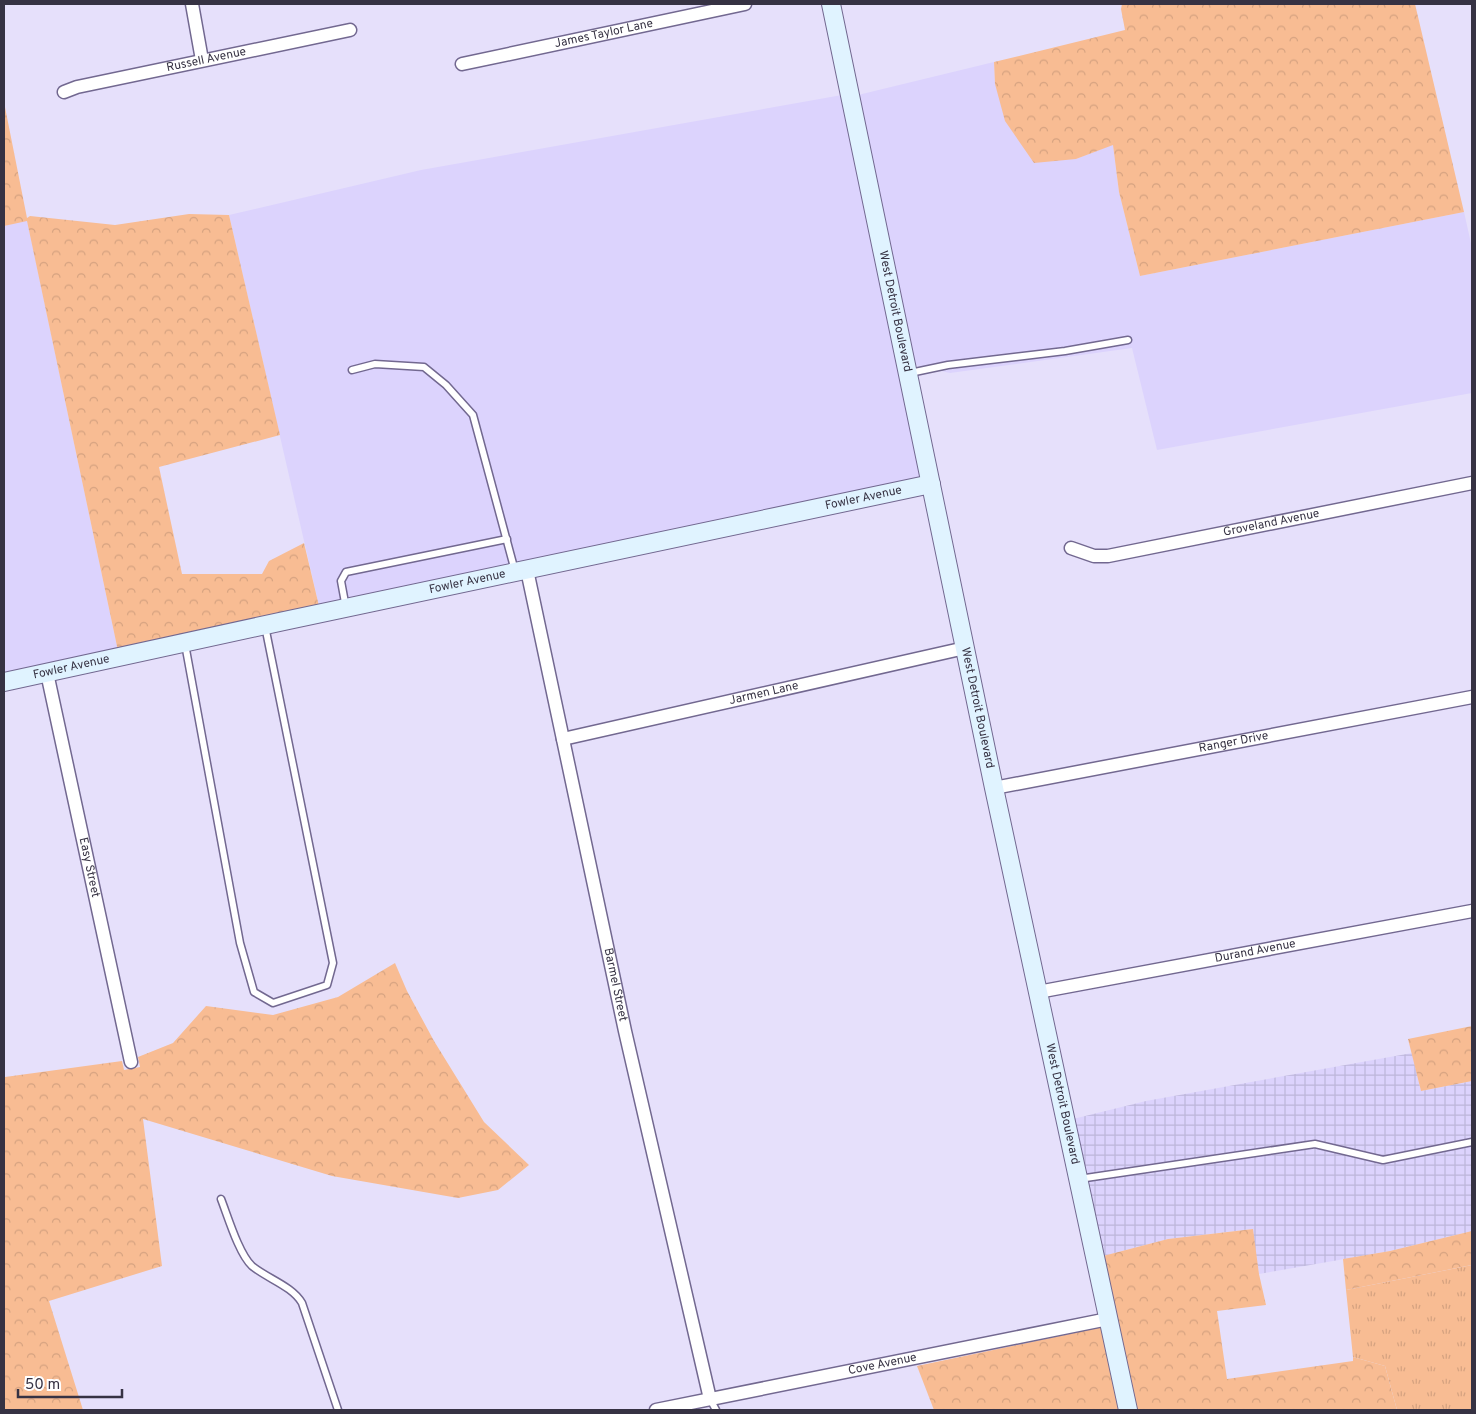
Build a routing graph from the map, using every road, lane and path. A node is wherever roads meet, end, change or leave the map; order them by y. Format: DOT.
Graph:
graph roads {
  1 [pos="192,4"];
  2 [pos="745,4"];
  3 [pos="831,4"];
  4 [pos="350,30"];
  5 [pos="202,60"];
  6 [pos="462,64"];
  7 [pos="64,92"];
  8 [pos="1128,340"];
  9 [pos="352,370"];
  10 [pos="908,373"];
  11 [pos="1472,483"];
  12 [pos="932,484"];
  13 [pos="507,539"];
  14 [pos="1071,548"];
  15 [pos="521,571"];
  16 [pos="346,608"];
  17 [pos="265,625"];
  18 [pos="185,642"];
  19 [pos="965,648"];
  20 [pos="47,673"];
  21 [pos="4,682"];
  22 [pos="1472,697"];
  23 [pos="563,739"];
  24 [pos="994,788"];
  25 [pos="1472,911"];
  26 [pos="1038,992"];
  27 [pos="131,1062"];
  28 [pos="1472,1142"];
  29 [pos="1078,1179"];
  30 [pos="222,1200"];
  31 [pos="1108,1319"];
  32 [pos="710,1399"];
  33 [pos="338,1410"];
  34 [pos="656,1410"];
  35 [pos="716,1410"];
  36 [pos="1128,1410"];
  1 -- 5 [label="street"];
  2 -- 6 [label="street, James Taylor Lane"];
  3 -- 10 [label="street, West Detroit Boulevard"];
  4 -- 5 [label="street, Russell Avenue"];
  5 -- 7 [label="street, Russell Avenue"];
  8 -- 10 [label="lane"];
  9 -- 13 [label="lane"];
  10 -- 12 [label="street, West Detroit Boulevard"];
  11 -- 14 [label="street, Groveland Avenue"];
  12 -- 15 [label="street, Fowler Avenue"];
  12 -- 19 [label="street, West Detroit Boulevard"];
  13 -- 15 [label="lane"];
  13 -- 16 [label="lane"];
  15 -- 16 [label="street, Fowler Avenue"];
  15 -- 23 [label="street, Barmel Street"];
  16 -- 17 [label="street, Fowler Avenue"];
  17 -- 18 [label="street, Fowler Avenue"];
  17 -- 18 [label="lane"];
  18 -- 20 [label="street, Fowler Avenue"];
  19 -- 23 [label="street, Jarmen Lane"];
  19 -- 24 [label="street, West Detroit Boulevard"];
  20 -- 21 [label="street, Fowler Avenue"];
  20 -- 27 [label="street, Easy Street"];
  22 -- 24 [label="street, Ranger Drive"];
  23 -- 32 [label="street, Barmel Street"];
  24 -- 26 [label="street, West Detroit Boulevard"];
  25 -- 26 [label="street, Durand Avenue"];
  26 -- 29 [label="street, West Detroit Boulevard"];
  28 -- 29 [label="lane"];
  29 -- 31 [label="street, West Detroit Boulevard"];
  30 -- 33 [label="lane"];
  31 -- 32 [label="street, Cove Avenue"];
  31 -- 36 [label="street, West Detroit Boulevard"];
  32 -- 34 [label="street, Cove Avenue"];
  32 -- 35 [label="lane"];
}
